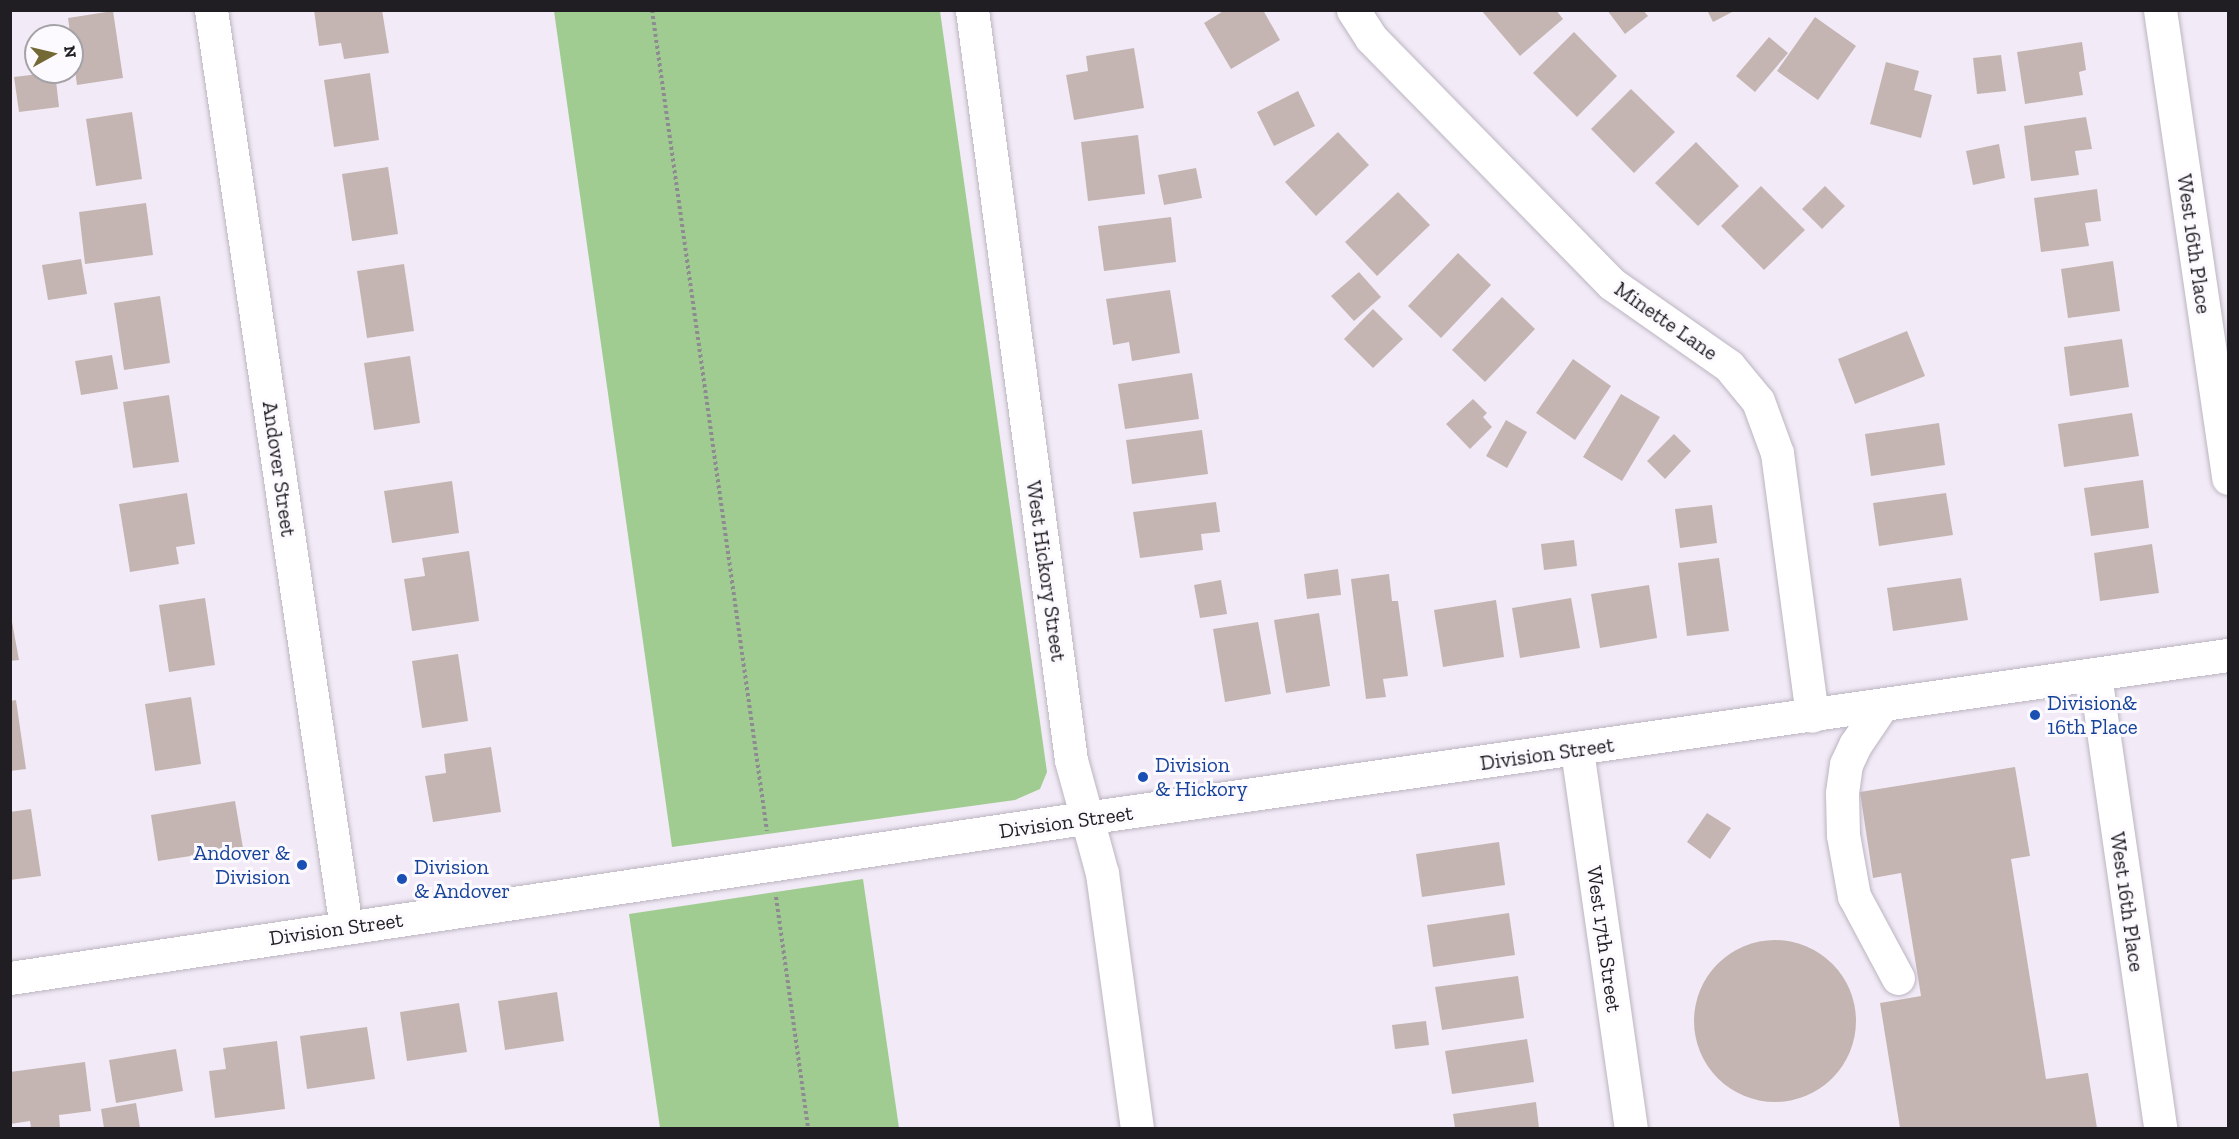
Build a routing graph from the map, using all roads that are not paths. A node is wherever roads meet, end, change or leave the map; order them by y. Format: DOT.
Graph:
graph roads {
  1 [pos="211,10"];
  2 [pos="972,10"];
  3 [pos="1353,10"];
  4 [pos="2160,10"];
  5 [pos="2229,478"];
  6 [pos="2229,655"];
  7 [pos="2095,675"];
  8 [pos="1882,705"];
  9 [pos="1812,716"];
  10 [pos="1577,750"];
  11 [pos="1085,818"];
  12 [pos="346,927"];
  13 [pos="10,978"];
  14 [pos="1898,978"];
  15 [pos="1137,1128"];
  16 [pos="1631,1128"];
  17 [pos="2160,1128"];
  1 -- 12 [label="street, Andover Street"];
  2 -- 11 [label="street, West Hickory Street"];
  3 -- 9 [label="street, Minette Lane"];
  4 -- 5 [label="street, West 16th Place"];
  6 -- 7 [label="street, Division Street"];
  7 -- 8 [label="street, Division Street"];
  7 -- 17 [label="street, West 16th Place"];
  8 -- 9 [label="street, Division Street"];
  8 -- 14 [label="street"];
  9 -- 10 [label="street, Division Street"];
  10 -- 11 [label="street, Division Street"];
  10 -- 16 [label="street, West 17th Street"];
  11 -- 12 [label="street, Division Street"];
  11 -- 15 [label="street, West Hickory Street"];
  12 -- 13 [label="street, Division Street"];
}
